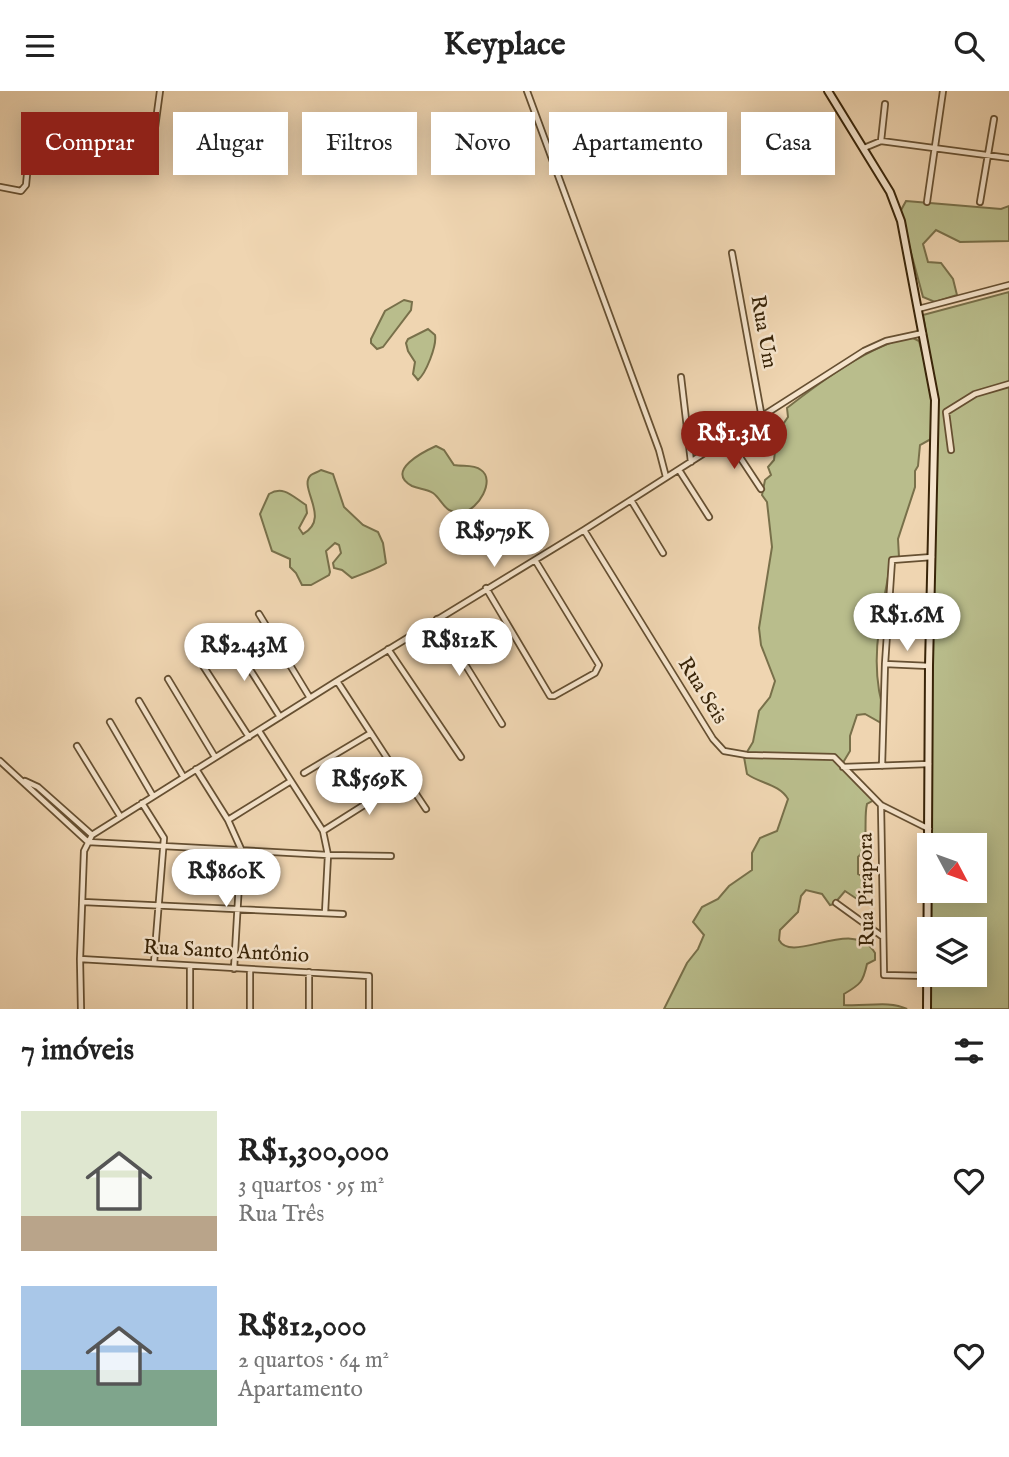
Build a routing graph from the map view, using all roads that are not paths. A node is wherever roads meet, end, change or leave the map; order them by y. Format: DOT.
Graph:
graph roads {
  1 [pos="160,91"];
  2 [pos="527,91"];
  3 [pos="828,91"];
  4 [pos="943,91"];
  5 [pos="885,104"];
  6 [pos="994,119"];
  7 [pos="881,141"];
  8 [pos="864,148"];
  9 [pos="934,148"];
  10 [pos="988,155"];
  11 [pos="1007,157"];
  12 [pos="0,187"];
  13 [pos="927,202"];
  14 [pos="980,202"];
  15 [pos="732,253"];
  16 [pos="1009,285"];
  17 [pos="918,309"];
  18 [pos="923,333"];
  19 [pos="681,377"];
  20 [pos="1009,384"];
  21 [pos="762,418"];
  22 [pos="727,439"];
  23 [pos="951,450"];
  24 [pos="691,462"];
  25 [pos="679,470"];
  26 [pos="666,477"];
  27 [pos="761,489"];
  28 [pos="631,500"];
  29 [pos="709,517"];
  30 [pos="584,530"];
  31 [pos="663,553"];
  32 [pos="932,557"];
  33 [pos="535,560"];
  34 [pos="486,588"];
  35 [pos="259,614"];
  36 [pos="437,619"];
  37 [pos="229,636"];
  38 [pos="388,649"];
  39 [pos="198,658"];
  40 [pos="885,664"];
  41 [pos="929,666"];
  42 [pos="168,679"];
  43 [pos="337,681"];
  44 [pos="310,698"];
  45 [pos="139,701"];
  46 [pos="280,717"];
  47 [pos="110,722"];
  48 [pos="502,724"];
  49 [pos="259,731"];
  50 [pos="370,733"];
  51 [pos="249,737"];
  52 [pos="77,746"];
  53 [pos="215,757"];
  54 [pos="461,757"];
  55 [pos="0,761"];
  56 [pos="930,764"];
  57 [pos="882,766"];
  58 [pos="844,767"];
  59 [pos="196,769"];
  60 [pos="304,773"];
  61 [pos="183,776"];
  62 [pos="24,781"];
  63 [pos="291,781"];
  64 [pos="402,781"];
  65 [pos="153,796"];
  66 [pos="142,803"];
  67 [pos="881,805"];
  68 [pos="426,809"];
  69 [pos="120,816"];
  70 [pos="228,820"];
  71 [pos="929,829"];
  72 [pos="323,831"];
  73 [pos="92,835"];
  74 [pos="88,842"];
  75 [pos="164,846"];
  76 [pos="241,849"];
  77 [pos="328,855"];
  78 [pos="391,856"];
  79 [pos="83,902"];
  80 [pos="836,903"];
  81 [pos="159,905"];
  82 [pos="238,908"];
  83 [pos="325,913"];
  84 [pos="343,914"];
  85 [pos="928,917"];
  86 [pos="884,938"];
  87 [pos="80,959"];
  88 [pos="154,963"];
  89 [pos="190,966"];
  90 [pos="234,969"];
  91 [pos="250,970"];
  92 [pos="309,972"];
  93 [pos="917,976"];
  94 [pos="927,987"];
  95 [pos="81,1009"];
  96 [pos="190,1009"];
  97 [pos="250,1009"];
  98 [pos="309,1009"];
  99 [pos="369,1009"];
  100 [pos="927,1009"];
  1 -- 12 [label="street"];
  2 -- 26 [label="street"];
  3 -- 8 [label="street"];
  4 -- 9 [label="street"];
  5 -- 7 [label="street"];
  6 -- 10 [label="street"];
  7 -- 8 [label="street"];
  7 -- 9 [label="street"];
  8 -- 17 [label="street"];
  9 -- 10 [label="street"];
  9 -- 13 [label="street"];
  10 -- 11 [label="street"];
  10 -- 14 [label="street"];
  15 -- 21 [label="street, Rua Um"];
  16 -- 17 [label="street"];
  17 -- 18 [label="street"];
  18 -- 21 [label="street"];
  18 -- 32 [label="street"];
  19 -- 24 [label="street"];
  20 -- 23 [label="street"];
  21 -- 22 [label="street"];
  22 -- 24 [label="street"];
  22 -- 27 [label="street"];
  24 -- 25 [label="street"];
  25 -- 26 [label="street"];
  25 -- 29 [label="street"];
  26 -- 28 [label="street"];
  28 -- 30 [label="street"];
  28 -- 31 [label="street"];
  30 -- 33 [label="street"];
  30 -- 58 [label="street, Rua Seis"];
  32 -- 40 [label="street"];
  32 -- 41 [label="street"];
  33 -- 34 [label="street"];
  33 -- 34 [label="street"];
  34 -- 36 [label="street"];
  35 -- 44 [label="street"];
  36 -- 38 [label="street"];
  36 -- 48 [label="street"];
  37 -- 46 [label="street"];
  38 -- 43 [label="street"];
  38 -- 54 [label="street"];
  39 -- 51 [label="street"];
  40 -- 41 [label="street"];
  40 -- 57 [label="street"];
  41 -- 56 [label="street"];
  42 -- 53 [label="street"];
  43 -- 44 [label="street"];
  43 -- 50 [label="street"];
  44 -- 46 [label="street"];
  45 -- 61 [label="street"];
  46 -- 49 [label="street"];
  47 -- 65 [label="street"];
  49 -- 51 [label="street"];
  49 -- 63 [label="street"];
  50 -- 60 [label="street"];
  50 -- 64 [label="street"];
  51 -- 53 [label="street"];
  52 -- 69 [label="street"];
  53 -- 59 [label="street"];
  55 -- 62 [label="street"];
  56 -- 57 [label="street"];
  56 -- 71 [label="street"];
  57 -- 58 [label="street"];
  58 -- 67 [label="street, Rua Seis"];
  59 -- 61 [label="street"];
  59 -- 70 [label="street"];
  61 -- 65 [label="street"];
  62 -- 73 [label="street"];
  62 -- 74 [label="street"];
  63 -- 70 [label="street"];
  63 -- 72 [label="street"];
  64 -- 68 [label="street"];
  64 -- 72 [label="street"];
  65 -- 66 [label="street"];
  66 -- 69 [label="street"];
  66 -- 75 [label="street"];
  67 -- 71 [label="street, Rua Seis"];
  67 -- 86 [label="street, Rua Pirapora"];
  69 -- 73 [label="street"];
  70 -- 76 [label="street"];
  71 -- 85 [label="street"];
  72 -- 77 [label="street"];
  73 -- 74 [label="street"];
  74 -- 75 [label="street"];
  74 -- 79 [label="street"];
  75 -- 76 [label="street"];
  75 -- 81 [label="street"];
  76 -- 77 [label="street"];
  76 -- 82 [label="street"];
  77 -- 78 [label="street"];
  77 -- 83 [label="street"];
  79 -- 81 [label="street"];
  79 -- 87 [label="street"];
  80 -- 86 [label="street"];
  81 -- 82 [label="street"];
  81 -- 88 [label="street"];
  82 -- 83 [label="street"];
  82 -- 90 [label="street"];
  83 -- 84 [label="street"];
  86 -- 93 [label="street, Rua Pirapora"];
  87 -- 88 [label="street, Rua Santo Antônio"];
  87 -- 95 [label="street"];
  88 -- 89 [label="street, Rua Santo Antônio"];
  89 -- 90 [label="street, Rua Santo Antônio"];
  89 -- 96 [label="street"];
  90 -- 91 [label="street, Rua Santo Antônio"];
  91 -- 92 [label="street, Rua Santo Antônio"];
  91 -- 97 [label="street"];
  92 -- 98 [label="street"];
  92 -- 99 [label="street, Rua Santo Antônio"];
  94 -- 100 [label="street"];
}
